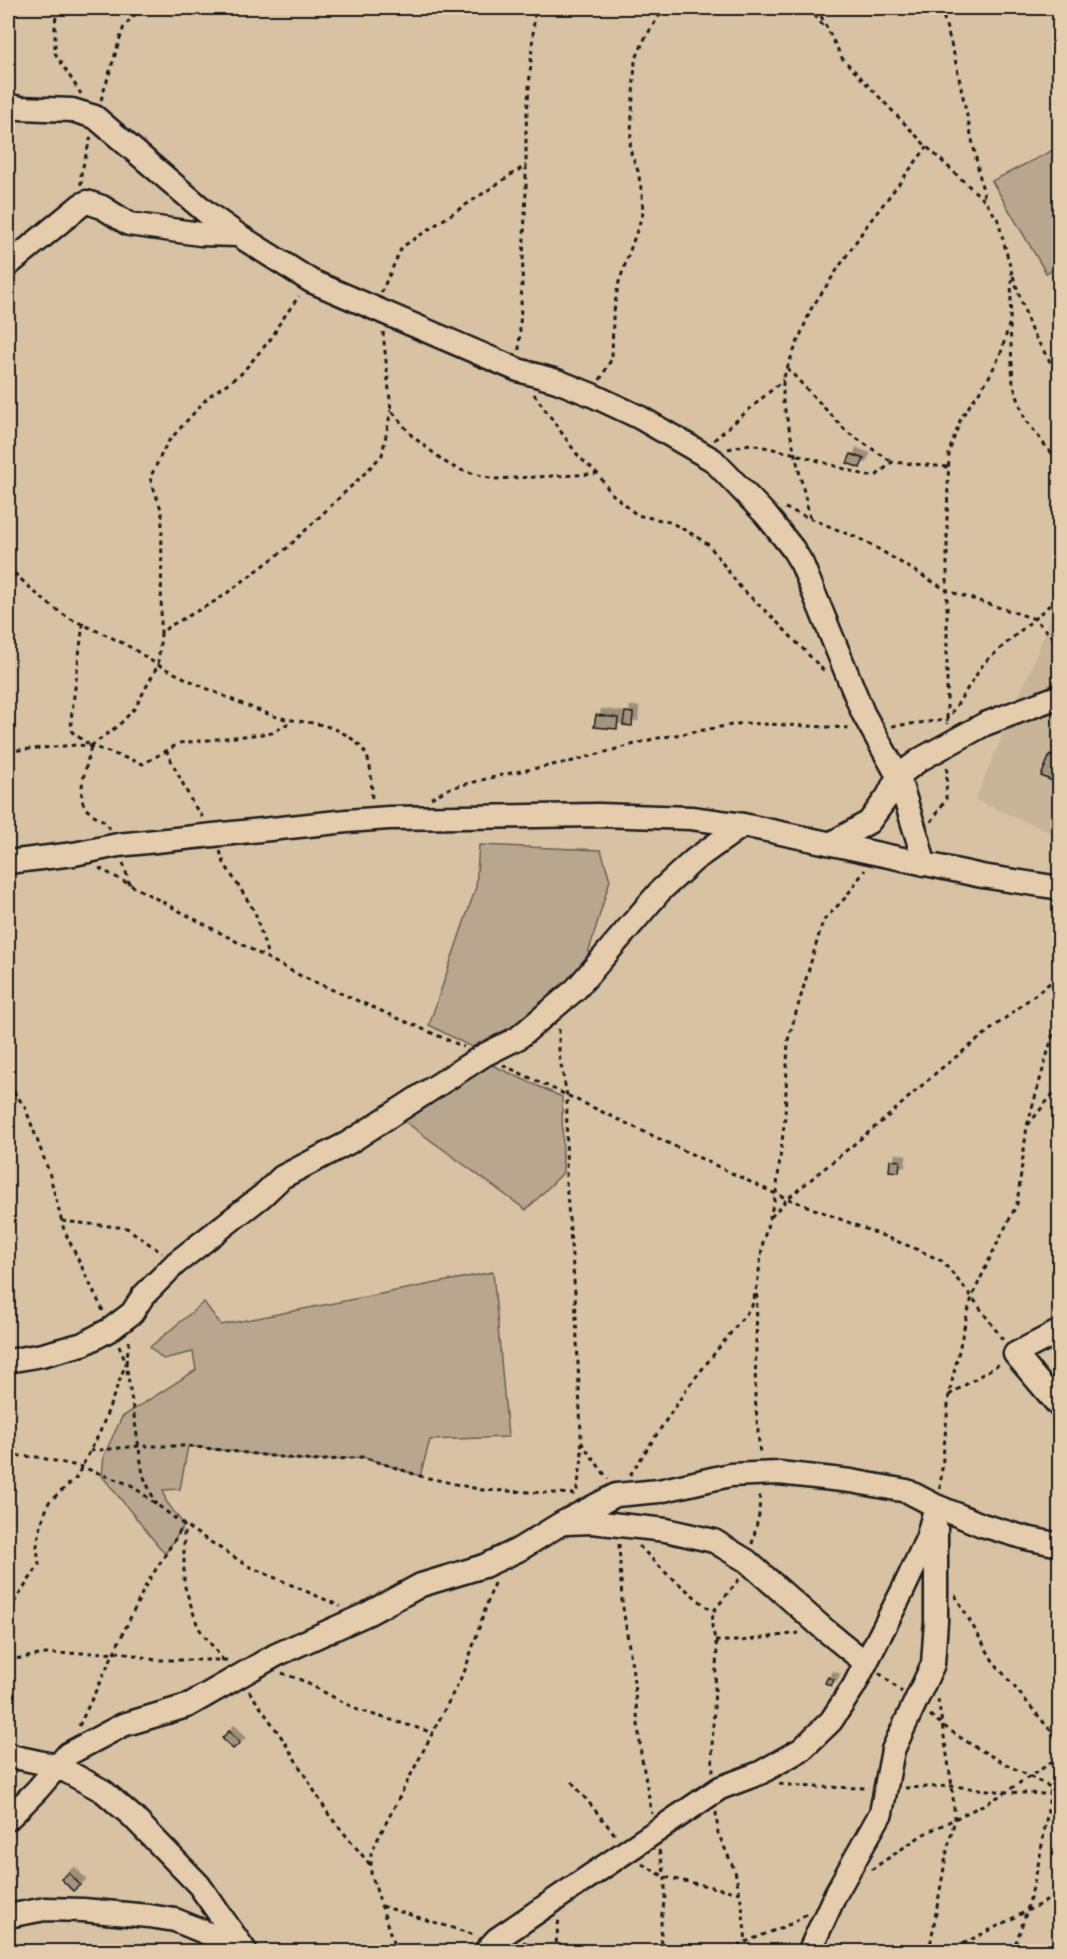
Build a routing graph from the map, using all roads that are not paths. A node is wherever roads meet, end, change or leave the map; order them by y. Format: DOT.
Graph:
graph roads {
  1 [pos="8,105"];
  2 [pos="238,235"];
  3 [pos="8,265"];
  4 [pos="1059,696"];
  5 [pos="898,776"];
  6 [pos="743,825"];
  7 [pos="832,843"];
  8 [pos="8,862"];
  9 [pos="924,864"];
  10 [pos="1059,888"];
  11 [pos="1059,1331"];
  12 [pos="8,1361"];
  13 [pos="1059,1407"];
  14 [pos="936,1506"];
  15 [pos="562,1523"];
  16 [pos="1059,1545"];
  17 [pos="866,1663"];
  18 [pos="8,1754"];
  19 [pos="57,1766"];
  20 [pos="8,1819"];
  21 [pos="8,1916"];
  22 [pos="491,1945"];
  23 [pos="245,1952"];
  24 [pos="809,1952"];
  1 -- 2 [label="street"];
  2 -- 3 [label="street"];
  2 -- 5 [label="street"];
  4 -- 5 [label="street"];
  5 -- 7 [label="street"];
  5 -- 9 [label="street"];
  6 -- 7 [label="street"];
  6 -- 8 [label="street"];
  6 -- 12 [label="street"];
  7 -- 9 [label="street"];
  9 -- 10 [label="street"];
  11 -- 13 [label="street"];
  14 -- 15 [label="street"];
  14 -- 16 [label="street"];
  14 -- 17 [label="street"];
  14 -- 24 [label="street"];
  15 -- 17 [label="street"];
  15 -- 19 [label="street"];
  17 -- 22 [label="street"];
  18 -- 19 [label="street"];
  19 -- 20 [label="street"];
  19 -- 23 [label="street"];
  21 -- 23 [label="street"];
}
